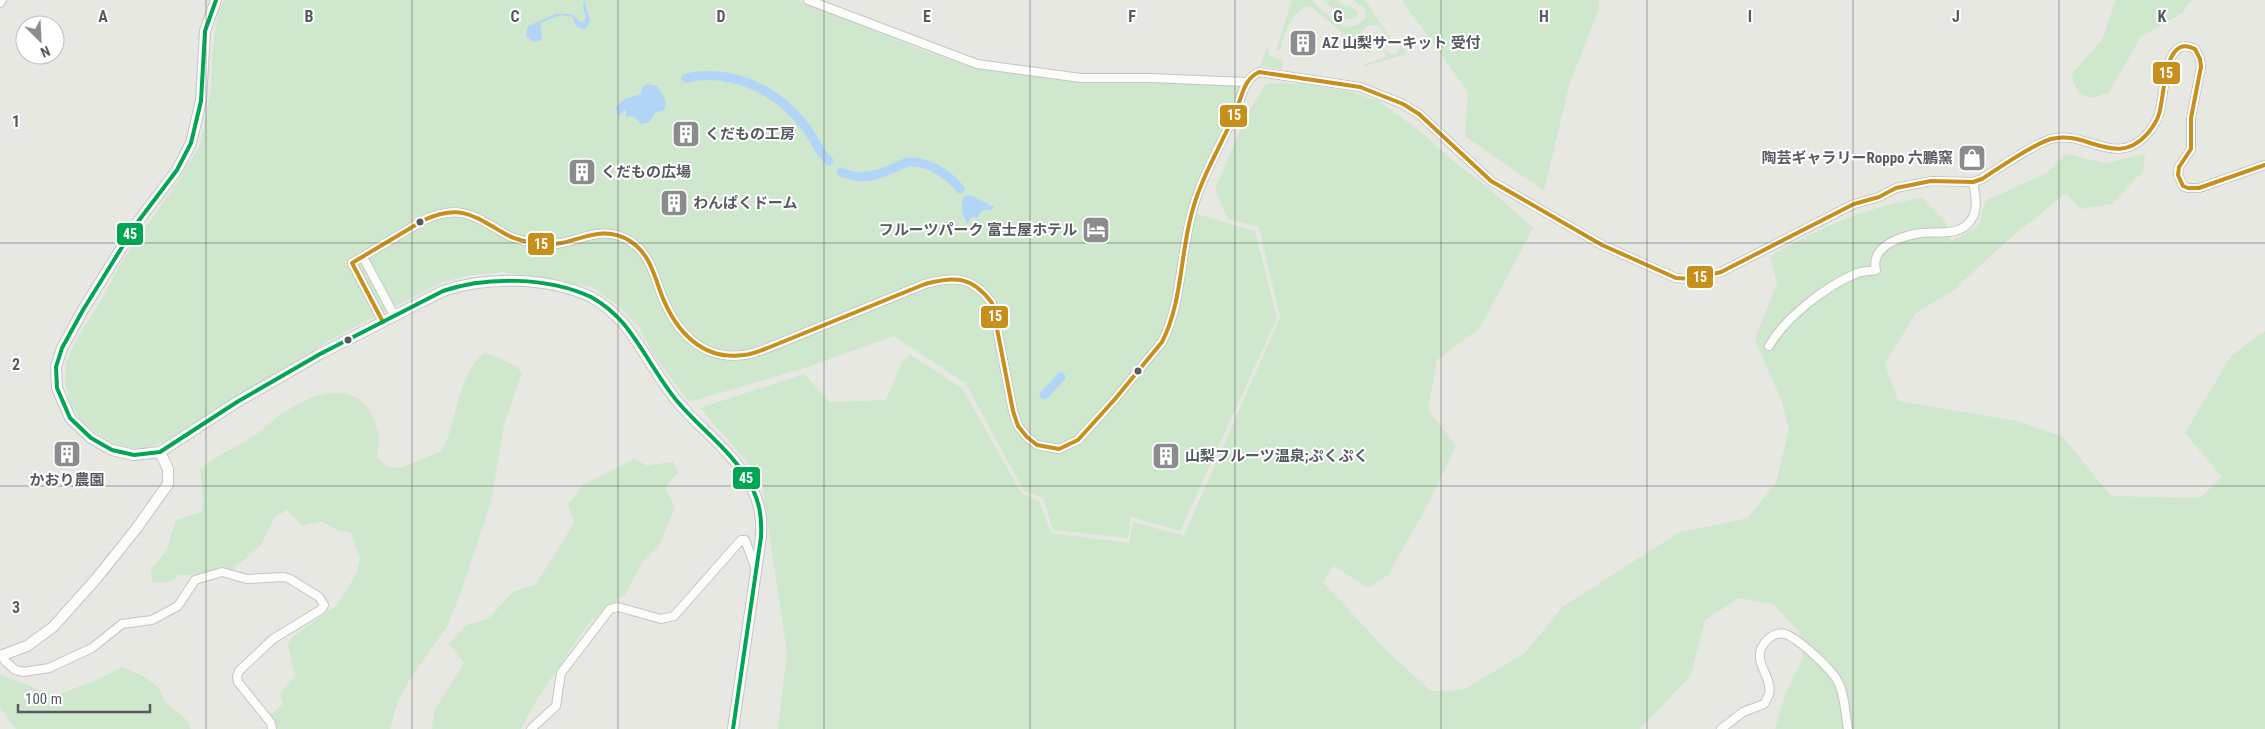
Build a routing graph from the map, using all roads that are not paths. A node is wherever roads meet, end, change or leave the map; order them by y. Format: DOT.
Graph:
graph roads {
  1 [pos="216,0"];
  2 [pos="808,0"];
  3 [pos="1246,82"];
  4 [pos="2265,165"];
  5 [pos="1973,182"];
  6 [pos="363,257"];
  7 [pos="394,315"];
  8 [pos="383,322"];
  9 [pos="1769,346"];
  10 [pos="160,452"];
  11 [pos="757,570"];
  12 [pos="1,655"];
  13 [pos="272,729"];
  14 [pos="531,729"];
  15 [pos="733,729"];
  16 [pos="1721,729"];
  17 [pos="1848,729"];
  1 -- 10 [label="street"];
  2 -- 3 [label="street"];
  3 -- 5 [label="street"];
  3 -- 6 [label="street"];
  4 -- 5 [label="street"];
  5 -- 9 [label="street"];
  6 -- 7 [label="street"];
  6 -- 8 [label="street"];
  7 -- 8 [label="street"];
  7 -- 11 [label="street"];
  8 -- 10 [label="street"];
  10 -- 12 [label="street"];
  11 -- 14 [label="street"];
  11 -- 15 [label="street"];
  12 -- 13 [label="street"];
  16 -- 17 [label="street"];
}
